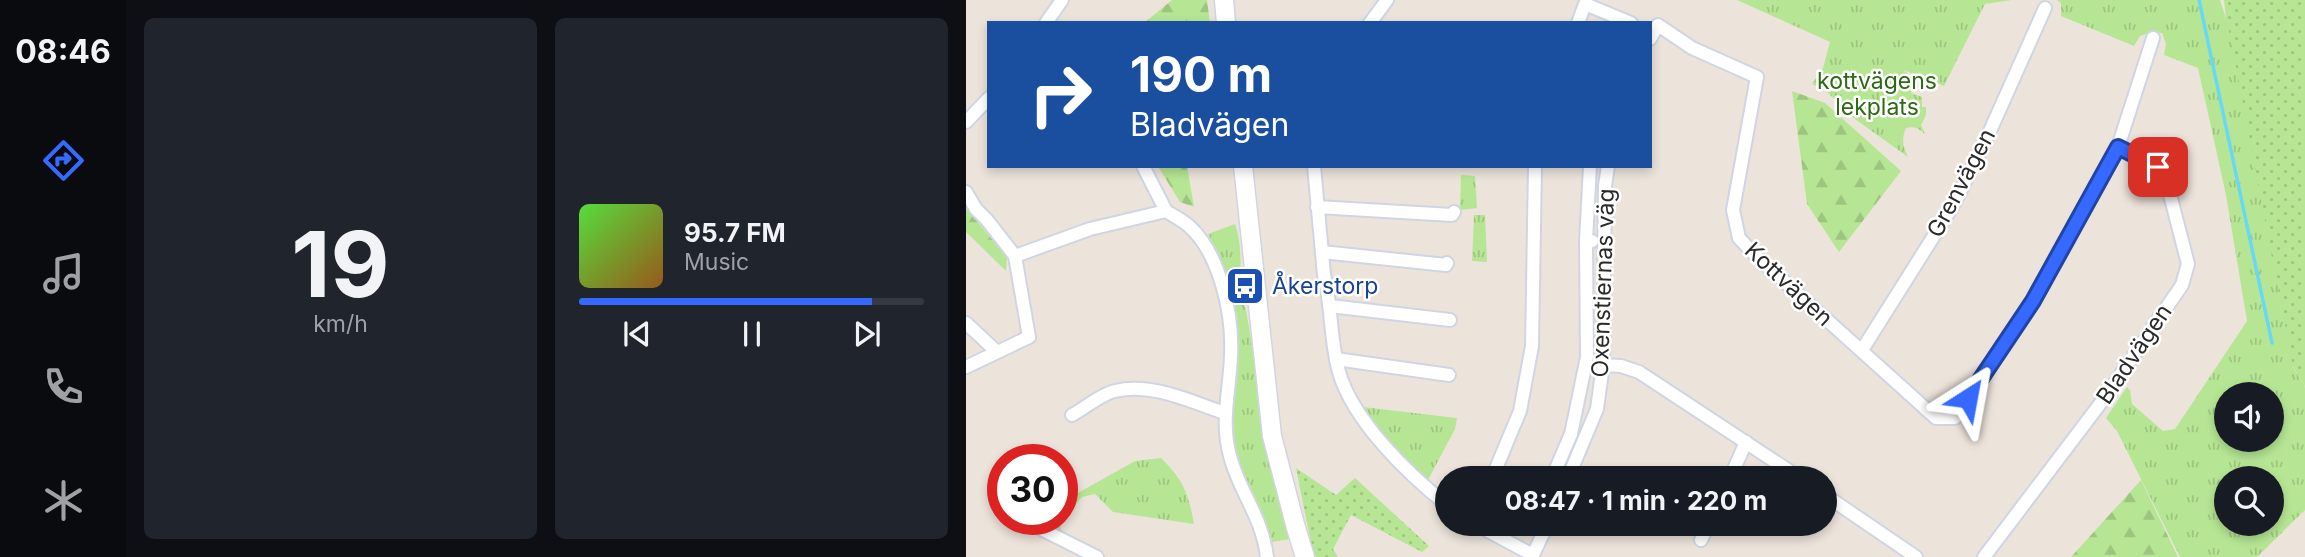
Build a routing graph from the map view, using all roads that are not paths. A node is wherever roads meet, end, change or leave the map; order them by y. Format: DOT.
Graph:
graph roads {
  1 [pos="1062,0"];
  2 [pos="1224,0"];
  3 [pos="1387,0"];
  4 [pos="2045,8"];
  5 [pos="1047,21"];
  6 [pos="1226,21"];
  7 [pos="1371,21"];
  8 [pos="1579,21"];
  9 [pos="1626,21"];
  10 [pos="1652,36"];
  11 [pos="2153,38"];
  12 [pos="987,100"];
  13 [pos="966,122"];
  14 [pos="2118,147"];
  15 [pos="1144,168"];
  16 [pos="1242,168"];
  17 [pos="1314,168"];
  18 [pos="1535,168"];
  19 [pos="1590,168"];
  20 [pos="1608,168"];
  21 [pos="966,192"];
  22 [pos="971,205"];
  23 [pos="1317,207"];
  24 [pos="1166,211"];
  25 [pos="1454,212"];
  26 [pos="1586,241"];
  27 [pos="1603,242"];
  28 [pos="1322,252"];
  29 [pos="1015,256"];
  30 [pos="1447,263"];
  31 [pos="1586,264"];
  32 [pos="1603,265"];
  33 [pos="1330,306"];
  34 [pos="1450,320"];
  35 [pos="966,323"];
  36 [pos="1862,350"];
  37 [pos="997,352"];
  38 [pos="1336,359"];
  39 [pos="1603,365"];
  40 [pos="966,367"];
  41 [pos="1449,375"];
  42 [pos="1226,413"];
  43 [pos="1072,415"];
  44 [pos="1746,442"];
  45 [pos="1497,466"];
  46 [pos="1557,466"];
  47 [pos="1573,466"];
  48 [pos="1735,466"];
  49 [pos="1782,466"];
  50 [pos="1435,495"];
  51 [pos="1837,503"];
  52 [pos="1296,528"];
  53 [pos="1051,535"];
  54 [pos="1496,536"];
  55 [pos="1542,536"];
  56 [pos="1703,536"];
  57 [pos="1701,540"];
  58 [pos="1080,554"];
  59 [pos="1532,556"];
  60 [pos="1097,557"];
  61 [pos="1267,557"];
  62 [pos="1297,557"];
  63 [pos="1305,557"];
  64 [pos="1916,557"];
  65 [pos="1984,557"];
  1 -- 5 [label="street"];
  2 -- 6 [label="street"];
  3 -- 7 [label="street"];
  4 -- 36 [label="street, Grenvägen"];
  8 -- 9 [label="street"];
  10 -- 36 [label="street, Kottvägen"];
  11 -- 14 [label="street"];
  12 -- 13 [label="street"];
  14 -- 36 [label="street, Kottvägen"];
  14 -- 65 [label="street, Bladvägen"];
  15 -- 24 [label="street"];
  16 -- 52 [label="street"];
  17 -- 23 [label="street"];
  18 -- 45 [label="street"];
  19 -- 26 [label="street"];
  20 -- 27 [label="street, Oxenstiernas väg"];
  21 -- 22 [label="street"];
  22 -- 29 [label="street"];
  23 -- 25 [label="street"];
  23 -- 28 [label="street"];
  24 -- 29 [label="street"];
  24 -- 42 [label="street"];
  26 -- 27 [label="street"];
  26 -- 31 [label="street"];
  27 -- 32 [label="street, Oxenstiernas väg"];
  28 -- 30 [label="street"];
  28 -- 33 [label="street"];
  29 -- 37 [label="street"];
  31 -- 32 [label="street"];
  31 -- 46 [label="street"];
  32 -- 39 [label="street, Oxenstiernas väg"];
  33 -- 34 [label="street"];
  33 -- 38 [label="street"];
  35 -- 37 [label="street"];
  37 -- 40 [label="street"];
  38 -- 41 [label="street"];
  38 -- 50 [label="street"];
  39 -- 44 [label="street"];
  39 -- 47 [label="street, Oxenstiernas väg"];
  42 -- 43 [label="street"];
  42 -- 61 [label="street"];
  44 -- 48 [label="street"];
  44 -- 49 [label="street"];
  51 -- 64 [label="street"];
  52 -- 62 [label="street"];
  52 -- 63 [label="street"];
  53 -- 58 [label="street"];
  54 -- 59 [label="street"];
  55 -- 59 [label="street"];
  56 -- 57 [label="street"];
  58 -- 60 [label="street"];
}
